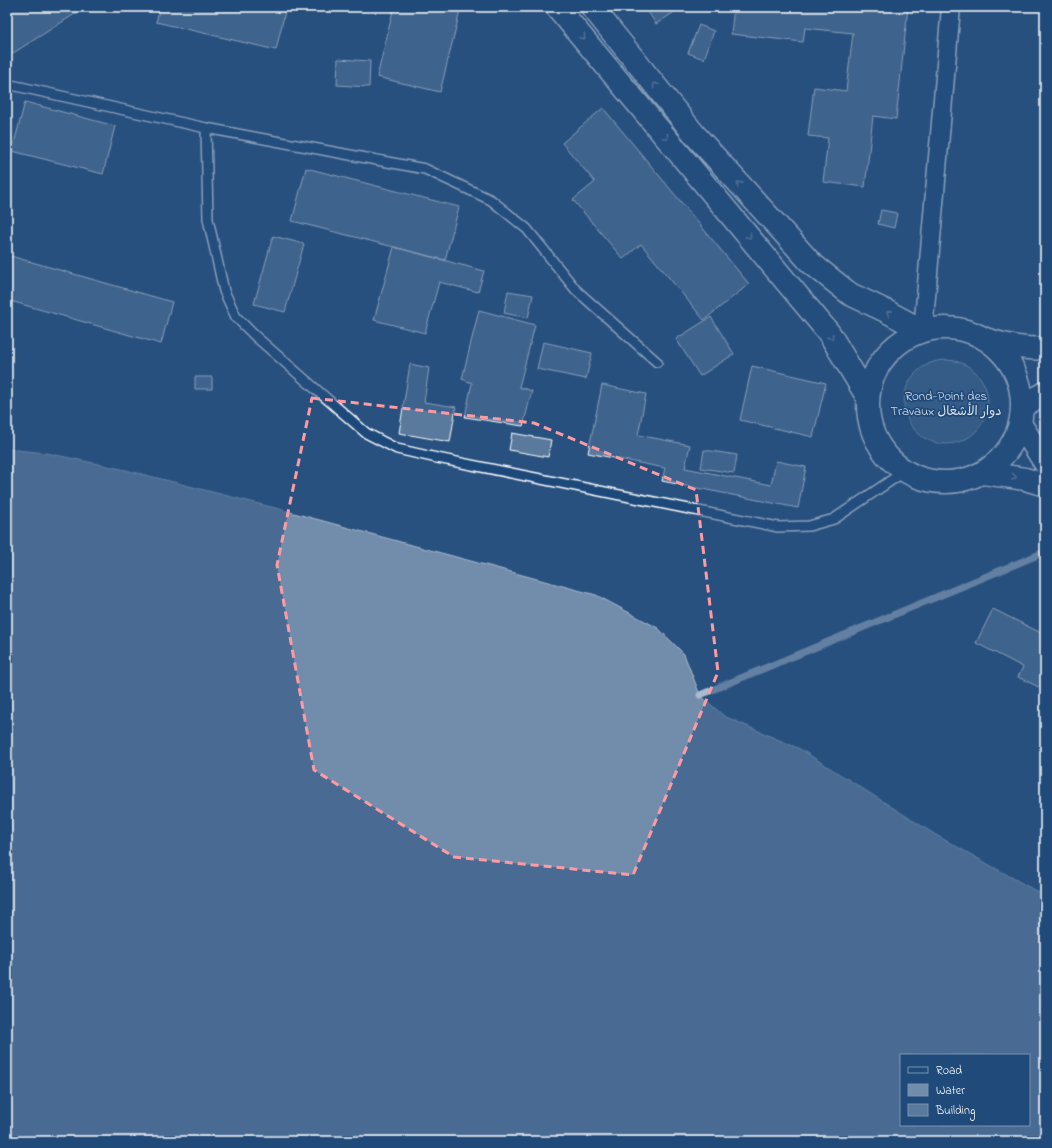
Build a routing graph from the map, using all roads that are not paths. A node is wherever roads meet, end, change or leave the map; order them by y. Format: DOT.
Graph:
graph roads {
  1 [pos="557,7"];
  2 [pos="592,7"];
  3 [pos="951,7"];
  4 [pos="7,84"];
  5 [pos="206,128"];
  6 [pos="923,331"];
  7 [pos="985,339"];
  8 [pos="1045,348"];
  9 [pos="657,362"];
  10 [pos="1045,393"];
  11 [pos="868,398"];
  12 [pos="1022,415"];
  13 [pos="1045,463"];
  14 [pos="905,471"];
  15 [pos="983,473"];
  16 [pos="1045,484"];
  1 -- 11 [label="main road, one-way"];
  6 -- 2 [label="main road, one-way"];
  3 -- 6 [label="street"];
  4 -- 5 [label="lane"];
  5 -- 9 [label="lane"];
  5 -- 14 [label="lane"];
  6 -- 7 [label="main road"];
  6 -- 11 [label="main road"];
  7 -- 8 [label="main road"];
  7 -- 12 [label="main road"];
  10 -- 12 [label="main road"];
  11 -- 14 [label="main road"];
  12 -- 13 [label="main road"];
  12 -- 15 [label="main road"];
  14 -- 15 [label="main road"];
  15 -- 16 [label="main road, one-way"];
}
